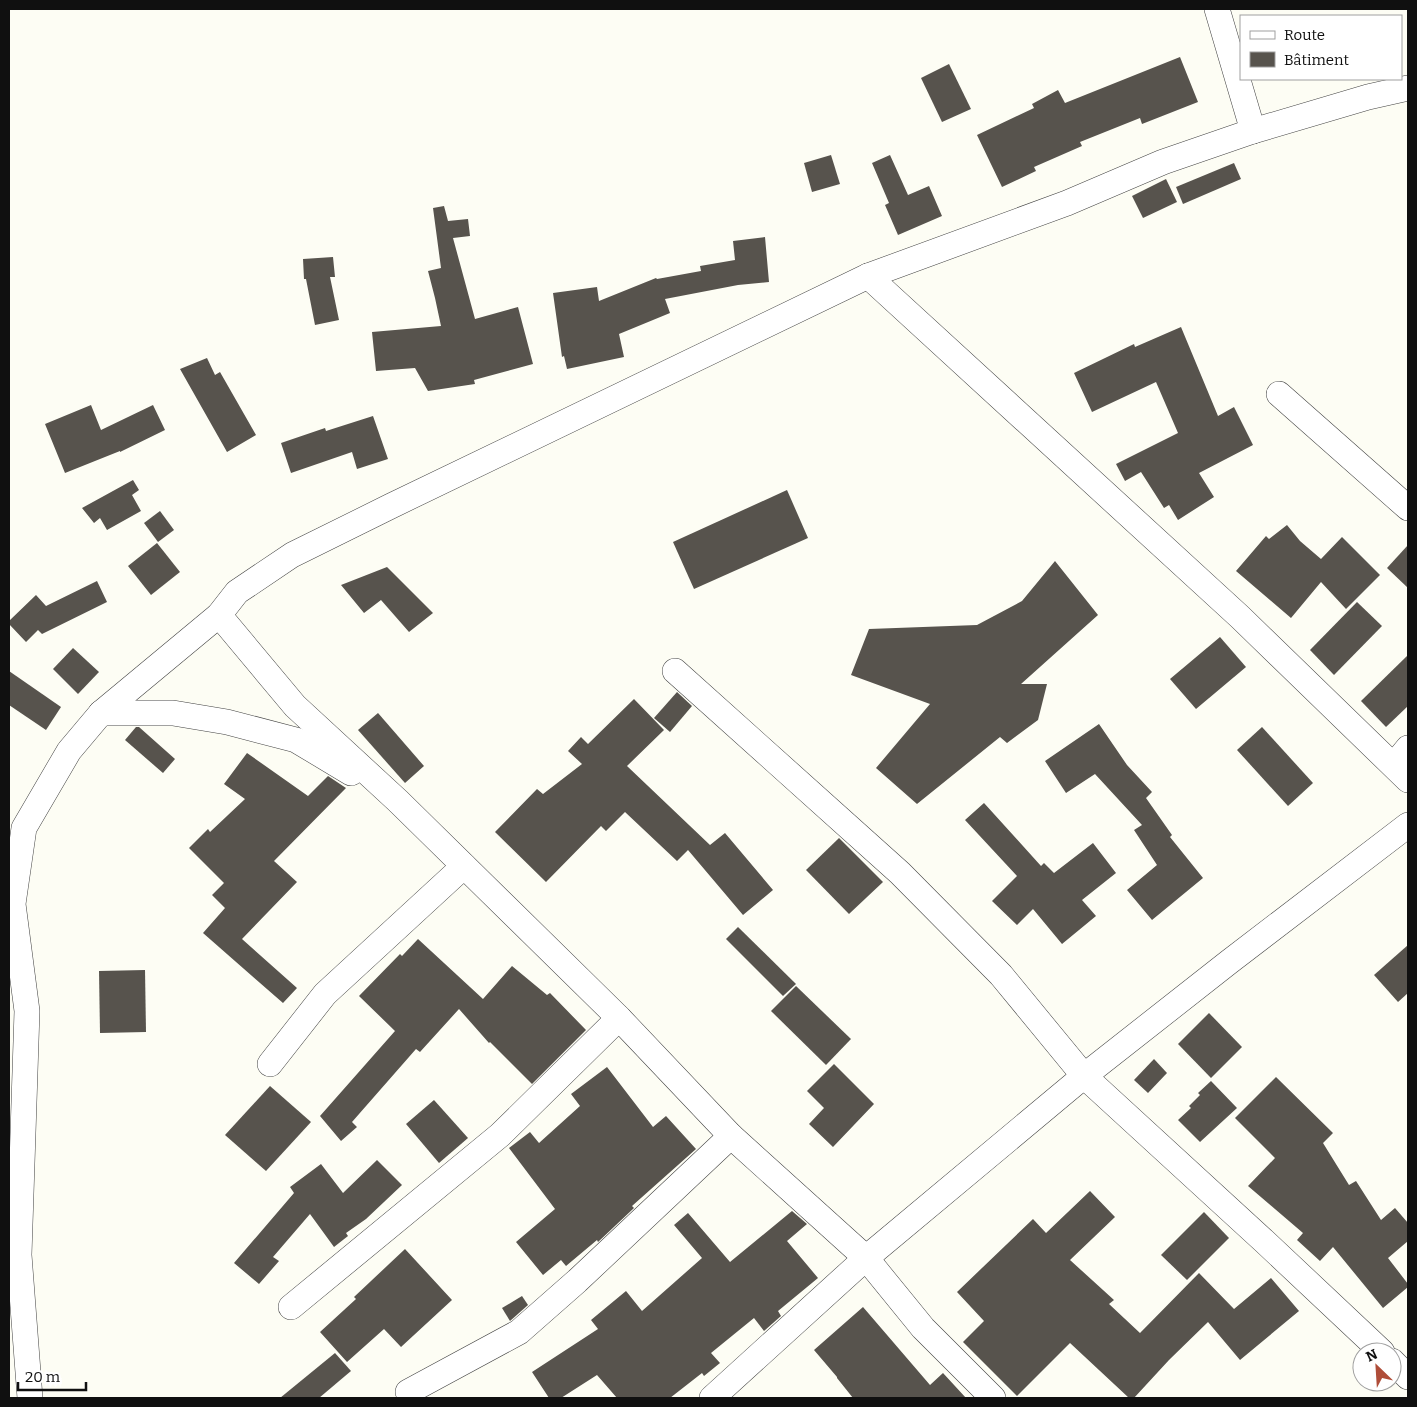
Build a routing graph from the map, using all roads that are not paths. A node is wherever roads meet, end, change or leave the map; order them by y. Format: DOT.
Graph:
graph roads {
  1 [pos="1217,9"];
  2 [pos="1408,88"];
  3 [pos="1253,131"];
  4 [pos="868,276"];
  5 [pos="1279,394"];
  6 [pos="1408,508"];
  7 [pos="219,615"];
  8 [pos="676,671"];
  9 [pos="101,713"];
  10 [pos="1403,764"];
  11 [pos="398,801"];
  12 [pos="17,823"];
  13 [pos="1408,825"];
  14 [pos="464,866"];
  15 [pos="619,1018"];
  16 [pos="270,1064"];
  17 [pos="1084,1076"];
  18 [pos="731,1136"];
  19 [pos="866,1258"];
  20 [pos="291,1307"];
  21 [pos="1371,1342"];
  22 [pos="408,1392"];
  23 [pos="30,1398"];
  24 [pos="712,1398"];
  25 [pos="993,1398"];
  1 -- 3 [label="street"];
  2 -- 3 [label="street"];
  3 -- 4 [label="street"];
  4 -- 7 [label="street"];
  4 -- 10 [label="street"];
  5 -- 6 [label="street"];
  7 -- 9 [label="street"];
  7 -- 11 [label="street"];
  8 -- 17 [label="street"];
  9 -- 11 [label="street"];
  9 -- 12 [label="street"];
  11 -- 14 [label="street"];
  12 -- 23 [label="street"];
  13 -- 17 [label="street"];
  14 -- 15 [label="street"];
  14 -- 16 [label="street"];
  15 -- 18 [label="street"];
  15 -- 20 [label="street"];
  17 -- 19 [label="street"];
  17 -- 21 [label="street"];
  18 -- 19 [label="street"];
  18 -- 22 [label="street"];
  19 -- 24 [label="street"];
  19 -- 25 [label="street"];
}
